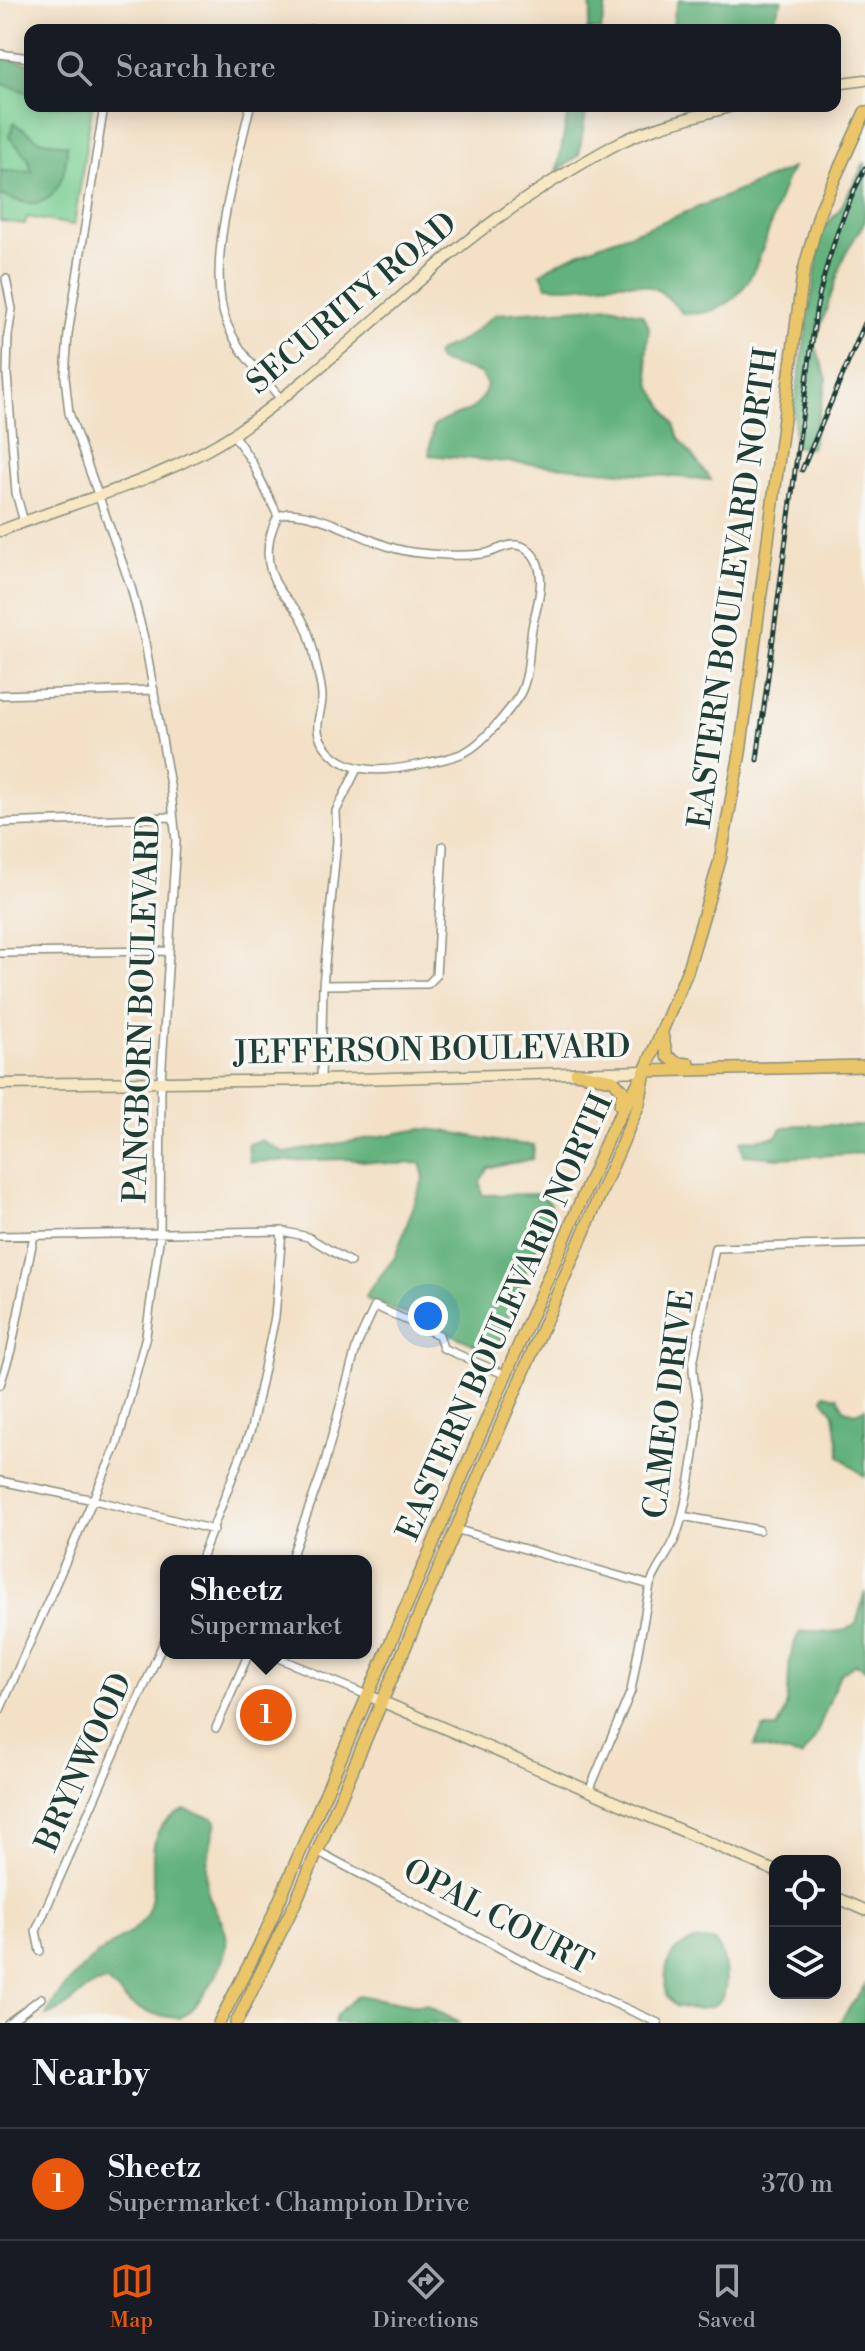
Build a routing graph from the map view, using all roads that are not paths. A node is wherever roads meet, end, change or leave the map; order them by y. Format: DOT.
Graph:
graph roads {
  1 [pos="0,54"];
  2 [pos="24,57"];
  3 [pos="865,80"];
  4 [pos="841,83"];
  5 [pos="103,112"];
  6 [pos="249,112"];
  7 [pos="713,112"];
  8 [pos="865,112"];
  9 [pos="6,279"];
  10 [pos="281,399"];
  11 [pos="233,434"];
  12 [pos="99,495"];
  13 [pos="278,516"];
  14 [pos="24,522"];
  15 [pos="0,531"];
  16 [pos="154,690"];
  17 [pos="0,695"];
  18 [pos="358,767"];
  19 [pos="173,817"];
  20 [pos="0,823"];
  21 [pos="443,846"];
  22 [pos="168,951"];
  23 [pos="0,953"];
  24 [pos="323,985"];
  25 [pos="662,1034"];
  26 [pos="865,1066"];
  27 [pos="730,1068"];
  28 [pos="645,1071"];
  29 [pos="576,1073"];
  30 [pos="321,1080"];
  31 [pos="161,1081"];
  32 [pos="0,1084"];
  33 [pos="611,1131"];
  34 [pos="282,1231"];
  35 [pos="160,1234"];
  36 [pos="34,1235"];
  37 [pos="0,1236"];
  38 [pos="865,1244"];
  39 [pos="350,1262"];
  40 [pos="506,1375"];
  41 [pos="0,1385"];
  42 [pos="480,1435"];
  43 [pos="488,1452"];
  44 [pos="0,1481"];
  45 [pos="94,1500"];
  46 [pos="682,1516"];
  47 [pos="455,1529"];
  48 [pos="214,1530"];
  49 [pos="759,1530"];
  50 [pos="203,1555"];
  51 [pos="292,1555"];
  52 [pos="650,1585"];
  53 [pos="160,1651"];
  54 [pos="246,1659"];
  55 [pos="280,1659"];
  56 [pos="367,1695"];
  57 [pos="381,1701"];
  58 [pos="0,1710"];
  59 [pos="216,1728"];
  60 [pos="337,1766"];
  61 [pos="589,1791"];
  62 [pos="317,1851"];
  63 [pos="769,1868"];
  64 [pos="841,1900"];
  65 [pos="865,1910"];
  66 [pos="264,1936"];
  67 [pos="40,1951"];
  68 [pos="41,1998"];
  69 [pos="8,2023"];
  70 [pos="219,2023"];
  71 [pos="236,2023"];
  72 [pos="658,2023"];
  1 -- 2 [label="street"];
  3 -- 4 [label="street"];
  5 -- 12 [label="street, PANGBORN BOULEVARD"];
  6 -- 10 [label="street"];
  7 -- 10 [label="street, SECURITY ROAD"];
  8 -- 25 [label="main road, EASTERN BOULEVARD NORTH"];
  9 -- 14 [label="street"];
  10 -- 11 [label="street, SECURITY ROAD"];
  11 -- 12 [label="street, SECURITY ROAD"];
  11 -- 13 [label="street"];
  12 -- 14 [label="street, SECURITY ROAD"];
  12 -- 16 [label="street, PANGBORN BOULEVARD"];
  13 -- 18 [label="street"];
  13 -- 18 [label="street"];
  14 -- 15 [label="street, SECURITY ROAD"];
  16 -- 17 [label="street"];
  16 -- 19 [label="street, PANGBORN BOULEVARD"];
  18 -- 24 [label="street"];
  19 -- 20 [label="street"];
  19 -- 22 [label="street, PANGBORN BOULEVARD"];
  21 -- 24 [label="street"];
  22 -- 23 [label="street"];
  22 -- 31 [label="street, PANGBORN BOULEVARD"];
  24 -- 30 [label="street"];
  25 -- 27 [label="main road"];
  25 -- 28 [label="main road, EASTERN BOULEVARD NORTH"];
  26 -- 27 [label="main road, JEFFERSON BOULEVARD"];
  27 -- 28 [label="main road, JEFFERSON BOULEVARD"];
  28 -- 29 [label="street, JEFFERSON BOULEVARD"];
  28 -- 33 [label="main road, EASTERN BOULEVARD NORTH"];
  28 -- 43 [label="main road, EASTERN BOULEVARD NORTH"];
  29 -- 30 [label="street, JEFFERSON BOULEVARD"];
  29 -- 33 [label="main road"];
  30 -- 31 [label="street, JEFFERSON BOULEVARD"];
  31 -- 32 [label="street, JEFFERSON BOULEVARD"];
  31 -- 35 [label="street, PANGBORN BOULEVARD"];
  33 -- 40 [label="main road, EASTERN BOULEVARD NORTH"];
  34 -- 35 [label="street"];
  34 -- 39 [label="street"];
  34 -- 48 [label="street"];
  35 -- 36 [label="street"];
  35 -- 45 [label="street, PANGBORN BOULEVARD"];
  36 -- 37 [label="street"];
  36 -- 41 [label="street"];
  38 -- 46 [label="street, CAMEO DRIVE"];
  40 -- 42 [label="main road, EASTERN BOULEVARD NORTH"];
  40 -- 43 [label="main road"];
  40 -- 51 [label="street"];
  42 -- 47 [label="main road"];
  42 -- 56 [label="main road, EASTERN BOULEVARD NORTH"];
  43 -- 47 [label="main road, EASTERN BOULEVARD NORTH"];
  44 -- 45 [label="street"];
  45 -- 48 [label="street"];
  45 -- 58 [label="street, PANGBORN BOULEVARD"];
  46 -- 49 [label="street"];
  46 -- 52 [label="street, CAMEO DRIVE"];
  47 -- 52 [label="street"];
  47 -- 57 [label="main road, EASTERN BOULEVARD NORTH"];
  48 -- 50 [label="street"];
  52 -- 61 [label="street, CAMEO DRIVE"];
  53 -- 67 [label="street, BRYNWOOD"];
  54 -- 59 [label="street"];
  55 -- 56 [label="street"];
  56 -- 57 [label="street"];
  56 -- 60 [label="main road, EASTERN BOULEVARD NORTH"];
  57 -- 61 [label="street"];
  57 -- 62 [label="main road, EASTERN BOULEVARD NORTH"];
  60 -- 62 [label="main road"];
  60 -- 66 [label="main road, EASTERN BOULEVARD NORTH"];
  61 -- 63 [label="street"];
  62 -- 66 [label="main road"];
  62 -- 71 [label="main road, EASTERN BOULEVARD NORTH"];
  62 -- 72 [label="street, OPAL COURT"];
  64 -- 65 [label="street"];
  66 -- 70 [label="main road, EASTERN BOULEVARD NORTH"];
  68 -- 69 [label="street"];
}
